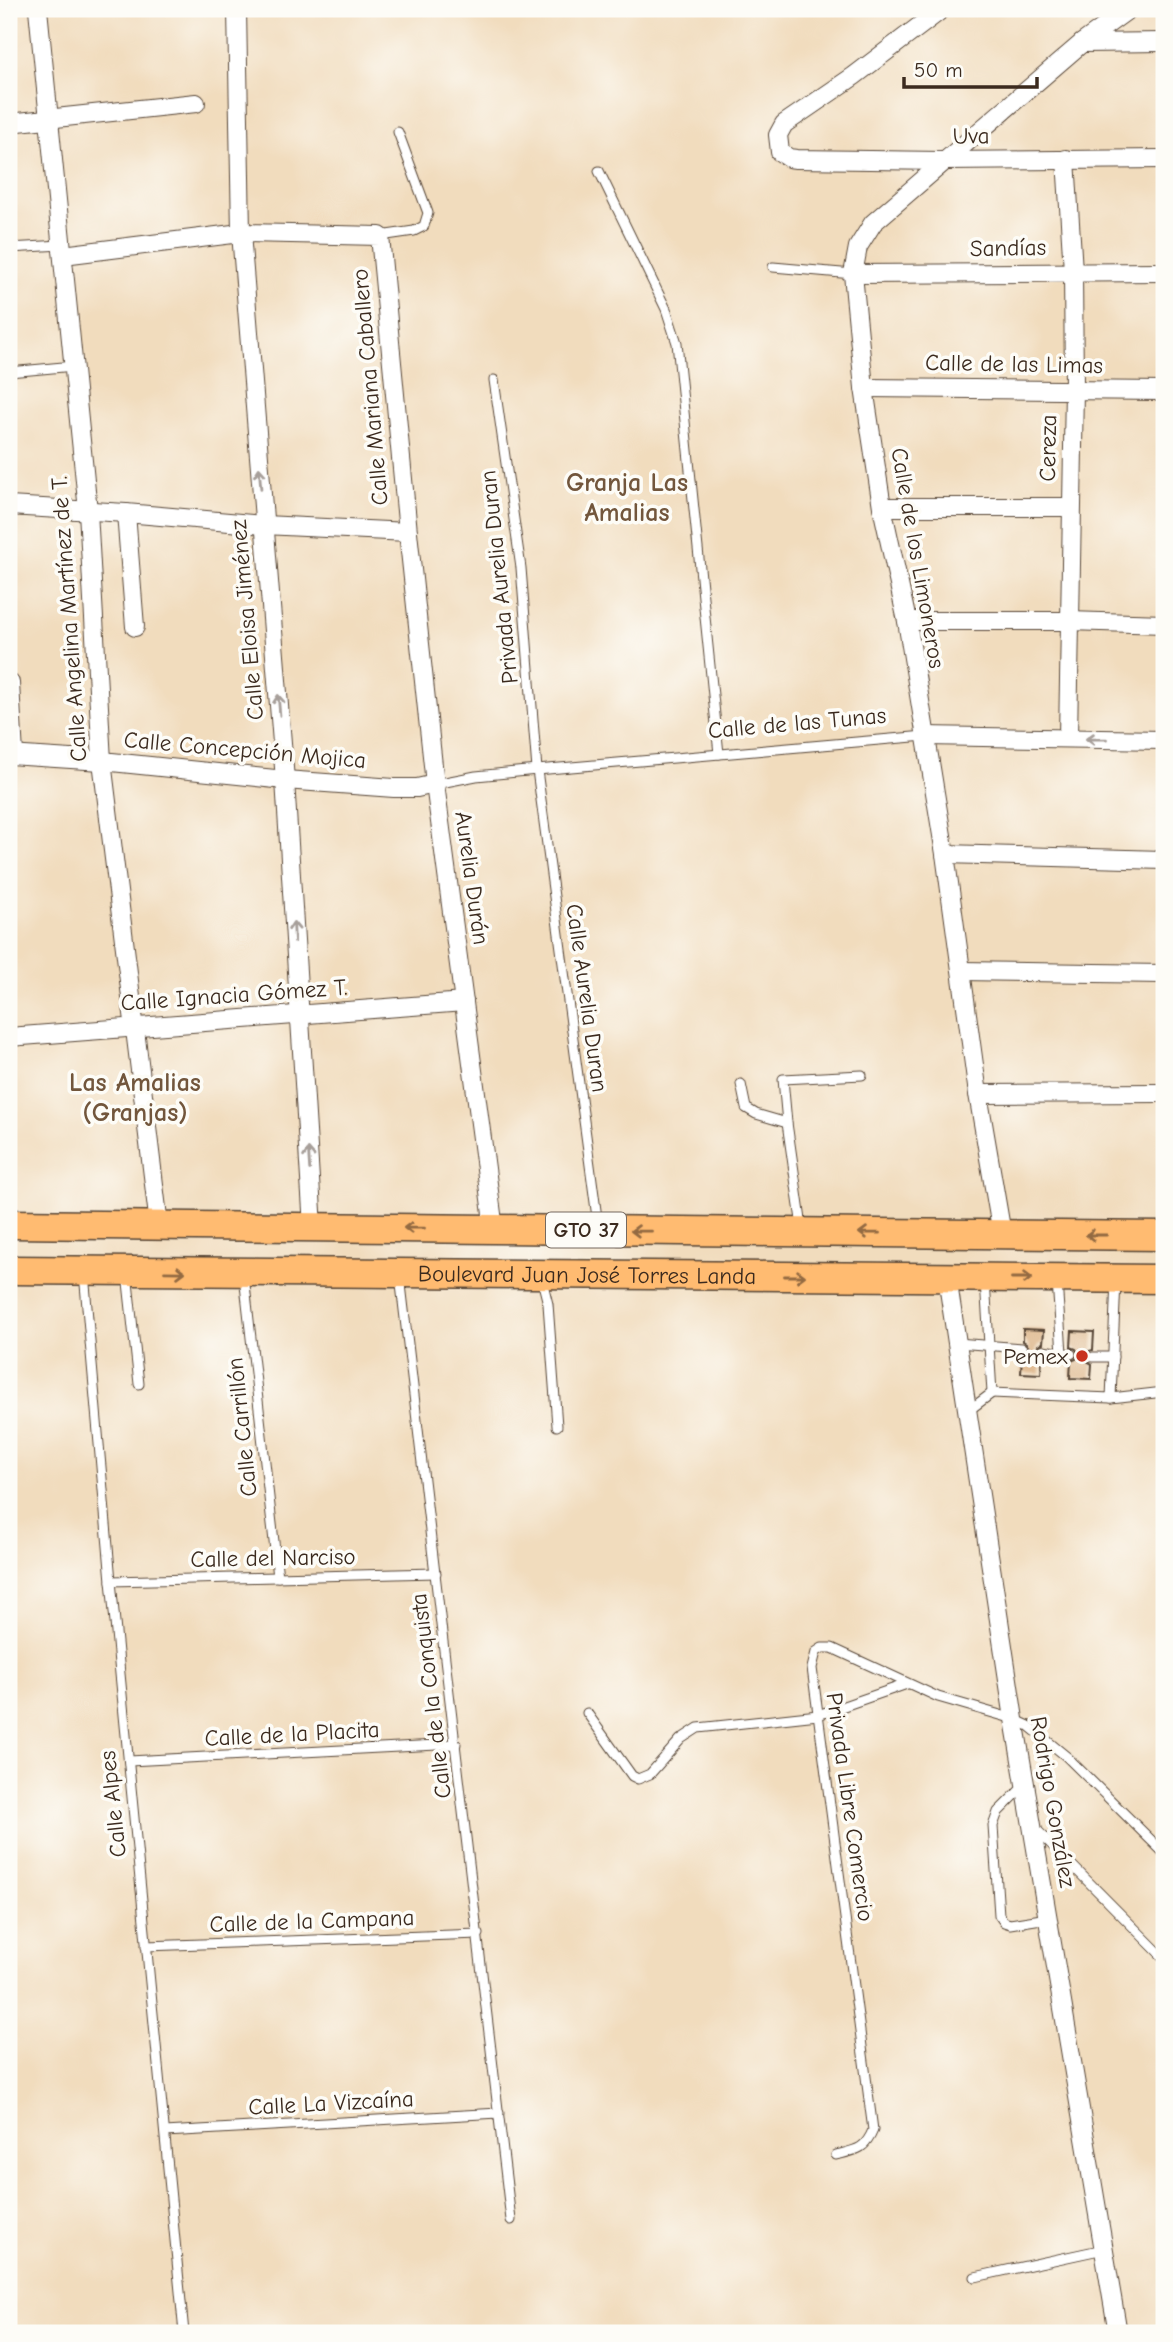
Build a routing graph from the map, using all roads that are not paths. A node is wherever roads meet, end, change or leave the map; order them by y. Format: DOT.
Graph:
graph roads {
  1 [pos="38,9"];
  2 [pos="237,9"];
  3 [pos="942,9"];
  4 [pos="1129,9"];
  5 [pos="1164,42"];
  6 [pos="1082,43"];
  7 [pos="196,103"];
  8 [pos="49,120"];
  9 [pos="9,123"];
  10 [pos="398,132"];
  11 [pos="1066,159"];
  12 [pos="1164,159"];
  13 [pos="943,161"];
  14 [pos="599,172"];
  15 [pos="241,233"];
  16 [pos="380,236"];
  17 [pos="9,248"];
  18 [pos="63,250"];
  19 [pos="773,267"];
  20 [pos="1073,271"];
  21 [pos="1164,272"];
  22 [pos="853,274"];
  23 [pos="74,366"];
  24 [pos="9,372"];
  25 [pos="494,380"];
  26 [pos="864,388"];
  27 [pos="1074,389"];
  28 [pos="1164,391"];
  29 [pos="9,506"];
  30 [pos="882,507"];
  31 [pos="1071,507"];
  32 [pos="88,511"];
  33 [pos="127,513"];
  34 [pos="264,525"];
  35 [pos="408,533"];
  36 [pos="906,621"];
  37 [pos="1069,621"];
  38 [pos="1164,624"];
  39 [pos="135,626"];
  40 [pos="10,683"];
  41 [pos="925,736"];
  42 [pos="1068,738"];
  43 [pos="1164,740"];
  44 [pos="719,754"];
  45 [pos="11,755"];
  46 [pos="102,761"];
  47 [pos="537,770"];
  48 [pos="285,780"];
  49 [pos="435,784"];
  50 [pos="945,854"];
  51 [pos="1164,860"];
  52 [pos="961,971"];
  53 [pos="1164,974"];
  54 [pos="464,1002"];
  55 [pos="299,1014"];
  56 [pos="135,1026"];
  57 [pos="9,1037"];
  58 [pos="862,1075"];
  59 [pos="741,1084"];
  60 [pos="1164,1093"];
  61 [pos="978,1094"];
  62 [pos="787,1124"];
  63 [pos="9,1224"];
  64 [pos="159,1225"];
  65 [pos="313,1227"];
  66 [pos="494,1229"];
  67 [pos="598,1231"];
  68 [pos="803,1233"];
  69 [pos="1002,1234"];
  70 [pos="1164,1236"];
  71 [pos="9,1269"];
  72 [pos="84,1271"];
  73 [pos="127,1271"];
  74 [pos="244,1272"];
  75 [pos="399,1274"];
  76 [pos="541,1275"];
  77 [pos="947,1277"];
  78 [pos="1057,1278"];
  79 [pos="1116,1278"];
  80 [pos="985,1279"];
  81 [pos="1164,1279"];
  82 [pos="957,1343"];
  83 [pos="990,1346"];
  84 [pos="1022,1348"];
  85 [pos="1043,1350"];
  86 [pos="1093,1357"];
  87 [pos="1113,1357"];
  88 [pos="139,1384"];
  89 [pos="1164,1392"];
  90 [pos="992,1393"];
  91 [pos="1111,1398"];
  92 [pos="967,1411"];
  93 [pos="557,1426"];
  94 [pos="436,1573"];
  95 [pos="278,1577"];
  96 [pos="111,1581"];
  97 [pos="907,1684"];
  98 [pos="587,1713"];
  99 [pos="818,1715"];
  100 [pos="1014,1719"];
  101 [pos="456,1744"];
  102 [pos="129,1761"];
  103 [pos="1025,1784"];
  104 [pos="1032,1825"];
  105 [pos="1164,1853"];
  106 [pos="1048,1919"];
  107 [pos="479,1934"];
  108 [pos="146,1947"];
  109 [pos="1164,1958"];
  110 [pos="499,2113"];
  111 [pos="165,2132"];
  112 [pos="836,2155"];
  113 [pos="511,2220"];
  114 [pos="1104,2249"];
  115 [pos="975,2277"];
  116 [pos="184,2333"];
  117 [pos="1118,2333"];
  1 -- 8 [label="street, Calle Angelina Martínez de T."];
  2 -- 15 [label="street, Calle Eloisa Jiménez"];
  3 -- 13 [label="street, Uva"];
  4 -- 6 [label="street, Calle de los Limoneros"];
  5 -- 6 [label="street"];
  6 -- 13 [label="street, Calle de los Limoneros"];
  7 -- 8 [label="street"];
  8 -- 9 [label="street"];
  8 -- 18 [label="street, Calle Angelina Martínez de T."];
  10 -- 16 [label="lane"];
  11 -- 12 [label="street, Uva"];
  11 -- 13 [label="street, Uva"];
  11 -- 20 [label="street, Cereza"];
  13 -- 22 [label="street, Calle de los Limoneros"];
  14 -- 44 [label="lane"];
  15 -- 16 [label="street"];
  15 -- 18 [label="street"];
  34 -- 15 [label="street, Calle Eloisa Jiménez, one-way"];
  16 -- 35 [label="street, Calle Mariana Caballero"];
  17 -- 18 [label="lane"];
  18 -- 23 [label="street, Calle Angelina Martínez de T."];
  19 -- 22 [label="lane"];
  20 -- 21 [label="street, Sandías"];
  20 -- 22 [label="street, Sandías"];
  20 -- 27 [label="street, Cereza"];
  22 -- 26 [label="street, Calle de los Limoneros"];
  23 -- 24 [label="lane"];
  23 -- 32 [label="street, Calle Angelina Martínez de T."];
  25 -- 47 [label="lane, Privada Aurelia Duran"];
  26 -- 27 [label="street, Calle de las Limas"];
  26 -- 30 [label="street, Calle de los Limoneros"];
  27 -- 28 [label="street, Calle de las Limas"];
  27 -- 31 [label="street, Cereza"];
  29 -- 32 [label="street"];
  30 -- 31 [label="street"];
  30 -- 36 [label="street, Calle de los Limoneros"];
  31 -- 37 [label="street, Cereza"];
  32 -- 33 [label="street"];
  32 -- 46 [label="street, Calle Angelina Martínez de T."];
  33 -- 34 [label="street"];
  33 -- 39 [label="street"];
  34 -- 35 [label="street"];
  48 -- 34 [label="street, Calle Eloisa Jiménez, one-way"];
  35 -- 49 [label="street, Aurelia Durán"];
  36 -- 37 [label="street"];
  36 -- 41 [label="street, Calle de los Limoneros"];
  37 -- 38 [label="street"];
  37 -- 42 [label="street, Cereza"];
  40 -- 45 [label="street"];
  41 -- 42 [label="street, Calle de las Tunas"];
  41 -- 44 [label="lane, Calle de las Tunas"];
  41 -- 50 [label="street, Calle de los Limoneros"];
  43 -- 42 [label="street, Calle de las Tunas, one-way"];
  44 -- 47 [label="lane, Calle de las Tunas"];
  45 -- 46 [label="street, Calle Concepción Mojica"];
  46 -- 48 [label="street, Calle Concepción Mojica"];
  46 -- 56 [label="street, Calle Angelina Martínez de T."];
  47 -- 49 [label="lane, Calle de las Tunas"];
  47 -- 67 [label="lane, Calle Aurelia Duran"];
  48 -- 49 [label="street, Calle Concepción Mojica"];
  55 -- 48 [label="street, Calle Eloisa Jiménez, one-way"];
  49 -- 54 [label="street, Aurelia Durán"];
  50 -- 51 [label="street"];
  50 -- 52 [label="street, Calle de los Limoneros"];
  52 -- 53 [label="street"];
  52 -- 61 [label="street, Calle de los Limoneros"];
  54 -- 55 [label="street, Calle Ignacia Gómez T."];
  54 -- 66 [label="street, Aurelia Durán"];
  55 -- 56 [label="street, Calle Ignacia Gómez T."];
  65 -- 55 [label="street, Calle Eloisa Jiménez, one-way"];
  56 -- 57 [label="street, Calle Ignacia Gómez T."];
  56 -- 64 [label="street, Calle Angelina Martínez de T."];
  58 -- 62 [label="lane"];
  59 -- 62 [label="lane"];
  60 -- 61 [label="street"];
  61 -- 69 [label="street, Calle de los Limoneros"];
  62 -- 68 [label="lane"];
  63 -- 64 [label="main road, Boulevard Juan José Torres Landa / GTO 37"];
  64 -- 65 [label="main road, Boulevard Juan José Torres Landa / GTO 37"];
  66 -- 65 [label="main road, Boulevard Juan José Torres Landa / GTO 37, one-way"];
  66 -- 67 [label="main road, Boulevard Juan José Torres Landa / GTO 37"];
  68 -- 67 [label="main road, Boulevard Juan José Torres Landa / GTO 37, one-way"];
  69 -- 68 [label="main road, Boulevard Juan José Torres Landa / GTO 37, one-way"];
  70 -- 69 [label="main road, Boulevard Juan José Torres Landa / GTO 37, one-way"];
  71 -- 72 [label="main road, Boulevard Juan José Torres Landa / GTO 37"];
  72 -- 73 [label="main road, Boulevard Juan José Torres Landa / GTO 37"];
  72 -- 96 [label="lane, Calle Alpes"];
  73 -- 74 [label="main road, Boulevard Juan José Torres Landa / GTO 37, one-way"];
  73 -- 88 [label="lane"];
  74 -- 75 [label="main road, Boulevard Juan José Torres Landa / GTO 37"];
  74 -- 95 [label="lane, Calle Carrillón"];
  75 -- 76 [label="main road, Boulevard Juan José Torres Landa / GTO 37"];
  75 -- 94 [label="lane, Calle de la Conquista"];
  76 -- 77 [label="main road, Boulevard Juan José Torres Landa / GTO 37, one-way"];
  76 -- 93 [label="lane"];
  77 -- 80 [label="main road, Boulevard Juan José Torres Landa / GTO 37"];
  77 -- 82 [label="street, Rodrigo González"];
  78 -- 79 [label="main road, Boulevard Juan José Torres Landa / GTO 37"];
  80 -- 78 [label="main road, Boulevard Juan José Torres Landa / GTO 37, one-way"];
  78 -- 85 [label="lane"];
  79 -- 81 [label="main road, Boulevard Juan José Torres Landa / GTO 37"];
  79 -- 87 [label="lane"];
  80 -- 83 [label="lane"];
  82 -- 83 [label="lane"];
  82 -- 92 [label="street, Rodrigo González"];
  83 -- 84 [label="lane"];
  83 -- 90 [label="lane"];
  86 -- 87 [label="lane"];
  87 -- 91 [label="lane"];
  89 -- 91 [label="lane"];
  90 -- 91 [label="lane"];
  90 -- 92 [label="lane"];
  92 -- 100 [label="street, Rodrigo González"];
  94 -- 95 [label="lane, Calle del Narciso"];
  94 -- 101 [label="lane, Calle de la Conquista"];
  95 -- 96 [label="lane, Calle del Narciso"];
  96 -- 102 [label="lane, Calle Alpes"];
  97 -- 99 [label="lane"];
  97 -- 99 [label="lane, Privada Libre Comercio"];
  97 -- 100 [label="lane, Privada Libre Comercio"];
  98 -- 99 [label="lane"];
  99 -- 112 [label="lane, Privada Libre Comercio"];
  100 -- 103 [label="street, Rodrigo González"];
  100 -- 105 [label="lane, Privada Libre Comercio"];
  101 -- 102 [label="lane, Calle de la Placita"];
  101 -- 107 [label="lane, Calle de la Conquista"];
  102 -- 108 [label="lane, Calle Alpes"];
  103 -- 104 [label="street, Rodrigo González"];
  103 -- 106 [label="lane"];
  104 -- 106 [label="street, Rodrigo González"];
  104 -- 109 [label="lane"];
  106 -- 114 [label="street, Rodrigo González"];
  107 -- 108 [label="lane, Calle de la Campana"];
  107 -- 110 [label="lane, Calle de la Conquista"];
  108 -- 111 [label="lane, Calle Alpes"];
  110 -- 111 [label="lane, Calle La Vizcaína"];
  110 -- 113 [label="lane, Calle de la Conquista"];
  111 -- 116 [label="lane, Calle Alpes"];
  114 -- 115 [label="lane"];
  114 -- 117 [label="street, Rodrigo González"];
}
